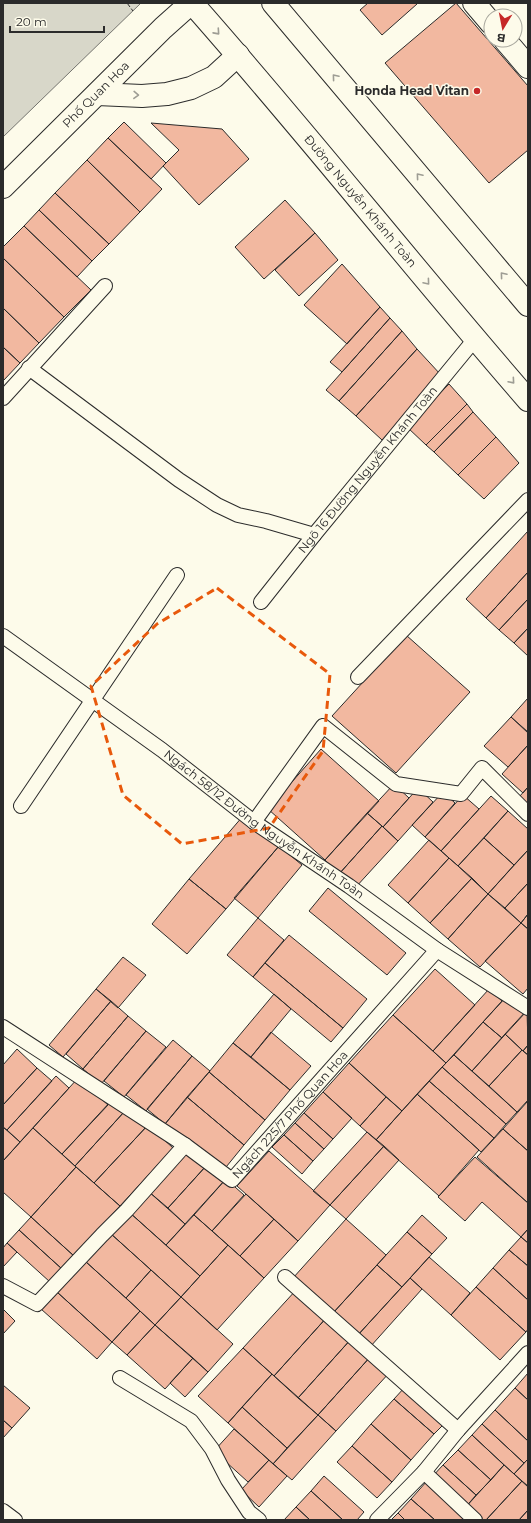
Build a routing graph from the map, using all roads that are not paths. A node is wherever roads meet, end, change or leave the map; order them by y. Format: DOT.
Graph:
graph roads {
  1 [pos="191,3"];
  2 [pos="273,3"];
  3 [pos="474,3"];
  4 [pos="483,14"];
  5 [pos="512,48"];
  6 [pos="238,55"];
  7 [pos="528,67"];
  8 [pos="97,94"];
  9 [pos="3,187"];
  10 [pos="105,286"];
  11 [pos="528,305"];
  12 [pos="475,339"];
  13 [pos="30,368"];
  14 [pos="3,398"];
  15 [pos="528,400"];
  16 [pos="528,500"];
  17 [pos="314,535"];
  18 [pos="177,575"];
  19 [pos="261,602"];
  20 [pos="3,636"];
  21 [pos="358,677"];
  22 [pos="93,701"];
  23 [pos="21,806"];
  24 [pos="528,814"];
  25 [pos="254,822"];
  26 [pos="437,950"];
  27 [pos="528,1008"];
  28 [pos="3,1026"];
  29 [pos="185,1145"];
  30 [pos="285,1277"];
  31 [pos="3,1286"];
  32 [pos="528,1354"];
  33 [pos="120,1378"];
  34 [pos="458,1430"];
  35 [pos="424,1472"];
  36 [pos="3,1511"];
  37 [pos="15,1520"];
  38 [pos="259,1520"];
  39 [pos="377,1520"];
  40 [pos="475,1520"];
  1 -- 6 [label="main road, Đường Nguyễn Khánh Toàn, one-way"];
  1 -- 8 [label="main road, Phố Quan Hoa"];
  11 -- 2 [label="main road, one-way"];
  3 -- 4 [label="main road"];
  5 -- 7 [label="main road"];
  8 -- 6 [label="main road, one-way"];
  6 -- 12 [label="main road, Đường Nguyễn Khánh Toàn, one-way"];
  8 -- 9 [label="main road, Phố Quan Hoa"];
  10 -- 13 [label="lane"];
  12 -- 15 [label="main road, Đường Nguyễn Khánh Toàn, one-way"];
  12 -- 17 [label="lane, Ngõ 16 Đường Nguyễn Khánh Toàn"];
  13 -- 14 [label="lane"];
  13 -- 17 [label="lane"];
  16 -- 21 [label="lane"];
  17 -- 19 [label="lane, Ngõ 16 Đường Nguyễn Khánh Toàn"];
  18 -- 22 [label="lane"];
  20 -- 22 [label="lane, Ngách 58/12 Đường Nguyễn Khánh Toàn"];
  22 -- 23 [label="lane"];
  22 -- 25 [label="lane, Ngách 58/12 Đường Nguyễn Khánh Toàn"];
  24 -- 25 [label="lane"];
  25 -- 26 [label="lane, Ngách 58/12 Đường Nguyễn Khánh Toàn"];
  26 -- 27 [label="lane, Ngách 58/12 Đường Nguyễn Khánh Toàn"];
  26 -- 29 [label="lane, Ngách 225/7 Phố Quan Hoa"];
  28 -- 29 [label="lane, Ngách 225/7 Phố Quan Hoa"];
  29 -- 31 [label="lane"];
  30 -- 34 [label="lane"];
  32 -- 34 [label="lane"];
  33 -- 38 [label="lane"];
  34 -- 35 [label="lane"];
  35 -- 39 [label="lane"];
  35 -- 40 [label="lane"];
  36 -- 37 [label="lane"];
}
